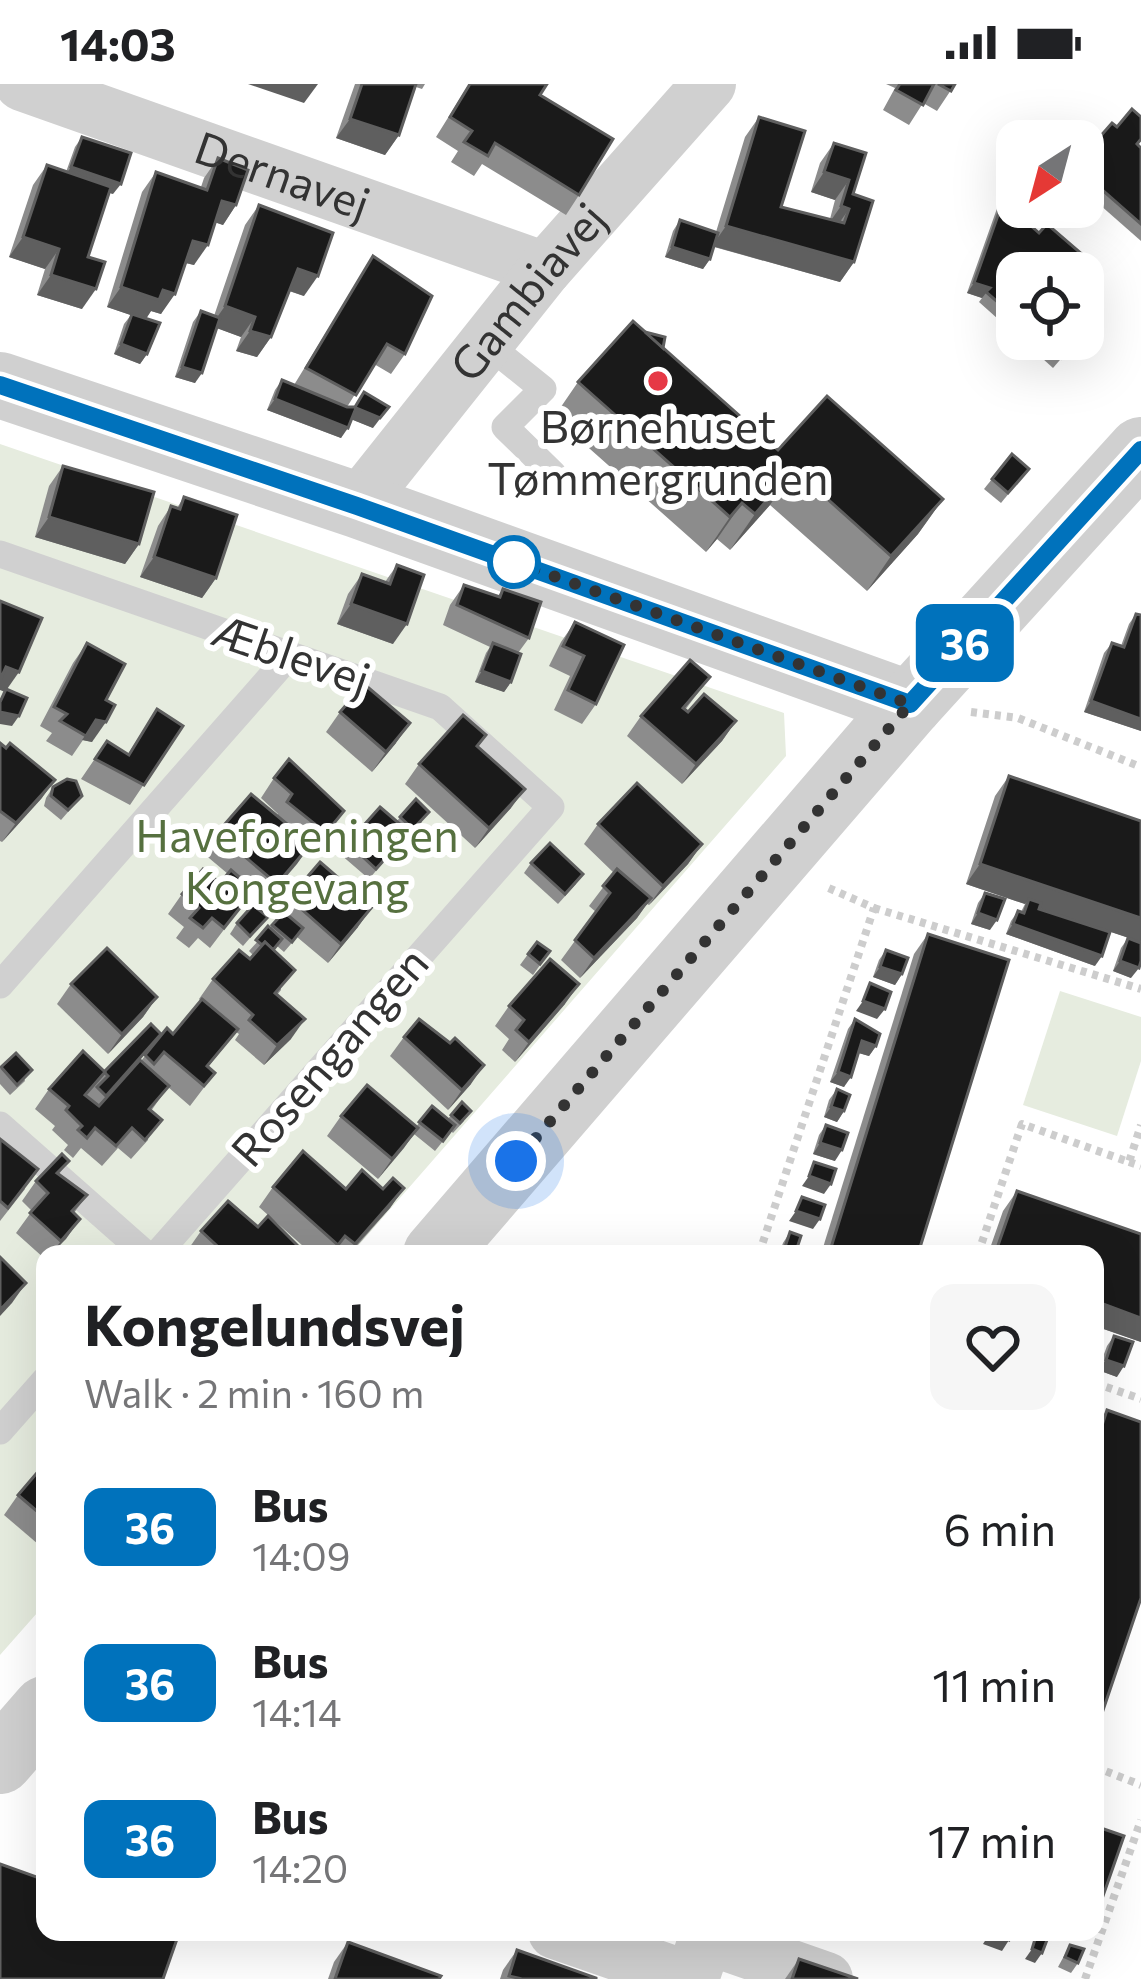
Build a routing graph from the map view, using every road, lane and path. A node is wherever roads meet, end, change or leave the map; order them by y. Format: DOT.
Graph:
graph roads {
  1 [pos="22,84"];
  2 [pos="709,84"];
  3 [pos="545,268"];
  4 [pos="486,343"];
  5 [pos="0,385"];
  6 [pos="1141,450"];
  7 [pos="554,474"];
  8 [pos="357,506"];
  9 [pos="0,554"];
  10 [pos="290,655"];
  11 [pos="910,704"];
  12 [pos="1141,767"];
  13 [pos="551,806"];
  14 [pos="776,858"];
  15 [pos="874,908"];
  16 [pos="0,985"];
  17 [pos="1141,989"];
  18 [pos="0,1125"];
  19 [pos="1141,1125"];
  20 [pos="1130,1162"];
  21 [pos="1141,1166"];
  22 [pos="136,1245"];
  23 [pos="165,1245"];
  24 [pos="444,1245"];
  25 [pos="762,1245"];
  26 [pos="980,1245"];
  27 [pos="1104,1386"];
  28 [pos="36,1390"];
  29 [pos="1141,1399"];
  30 [pos="0,1431"];
  31 [pos="36,1719"];
  32 [pos="0,1761"];
  33 [pos="1104,1771"];
  34 [pos="1141,1785"];
  35 [pos="1141,1820"];
  36 [pos="1104,1925"];
  37 [pos="581,1941"];
  38 [pos="705,1941"];
  39 [pos="717,1941"];
  40 [pos="1098,1941"];
  41 [pos="692,1979"];
  42 [pos="826,1979"];
  43 [pos="1085,1979"];
  1 -- 3 [label="street, Dernavej"];
  2 -- 3 [label="street, Gambiavej"];
  3 -- 4 [label="street, Gambiavej"];
  4 -- 7 [label="lane"];
  4 -- 8 [label="street, Gambiavej"];
  5 -- 8 [label="street"];
  6 -- 11 [label="street"];
  8 -- 11 [label="street"];
  9 -- 10 [label="lane, Æblevej"];
  10 -- 13 [label="lane, Æblevej"];
  10 -- 16 [label="lane"];
  11 -- 12 [label="path"];
  11 -- 14 [label="street"];
  13 -- 23 [label="lane, Rosengangen"];
  14 -- 15 [label="path"];
  14 -- 24 [label="street"];
  15 -- 17 [label="path"];
  15 -- 25 [label="path"];
  18 -- 22 [label="lane"];
  19 -- 20 [label="path"];
  20 -- 21 [label="path"];
  20 -- 26 [label="path"];
  27 -- 29 [label="path"];
  28 -- 30 [label="lane"];
  31 -- 32 [label="street"];
  33 -- 34 [label="path"];
  35 -- 36 [label="path"];
  37 -- 41 [label="street"];
  38 -- 41 [label="street"];
  39 -- 42 [label="street"];
  40 -- 43 [label="path"];
}
